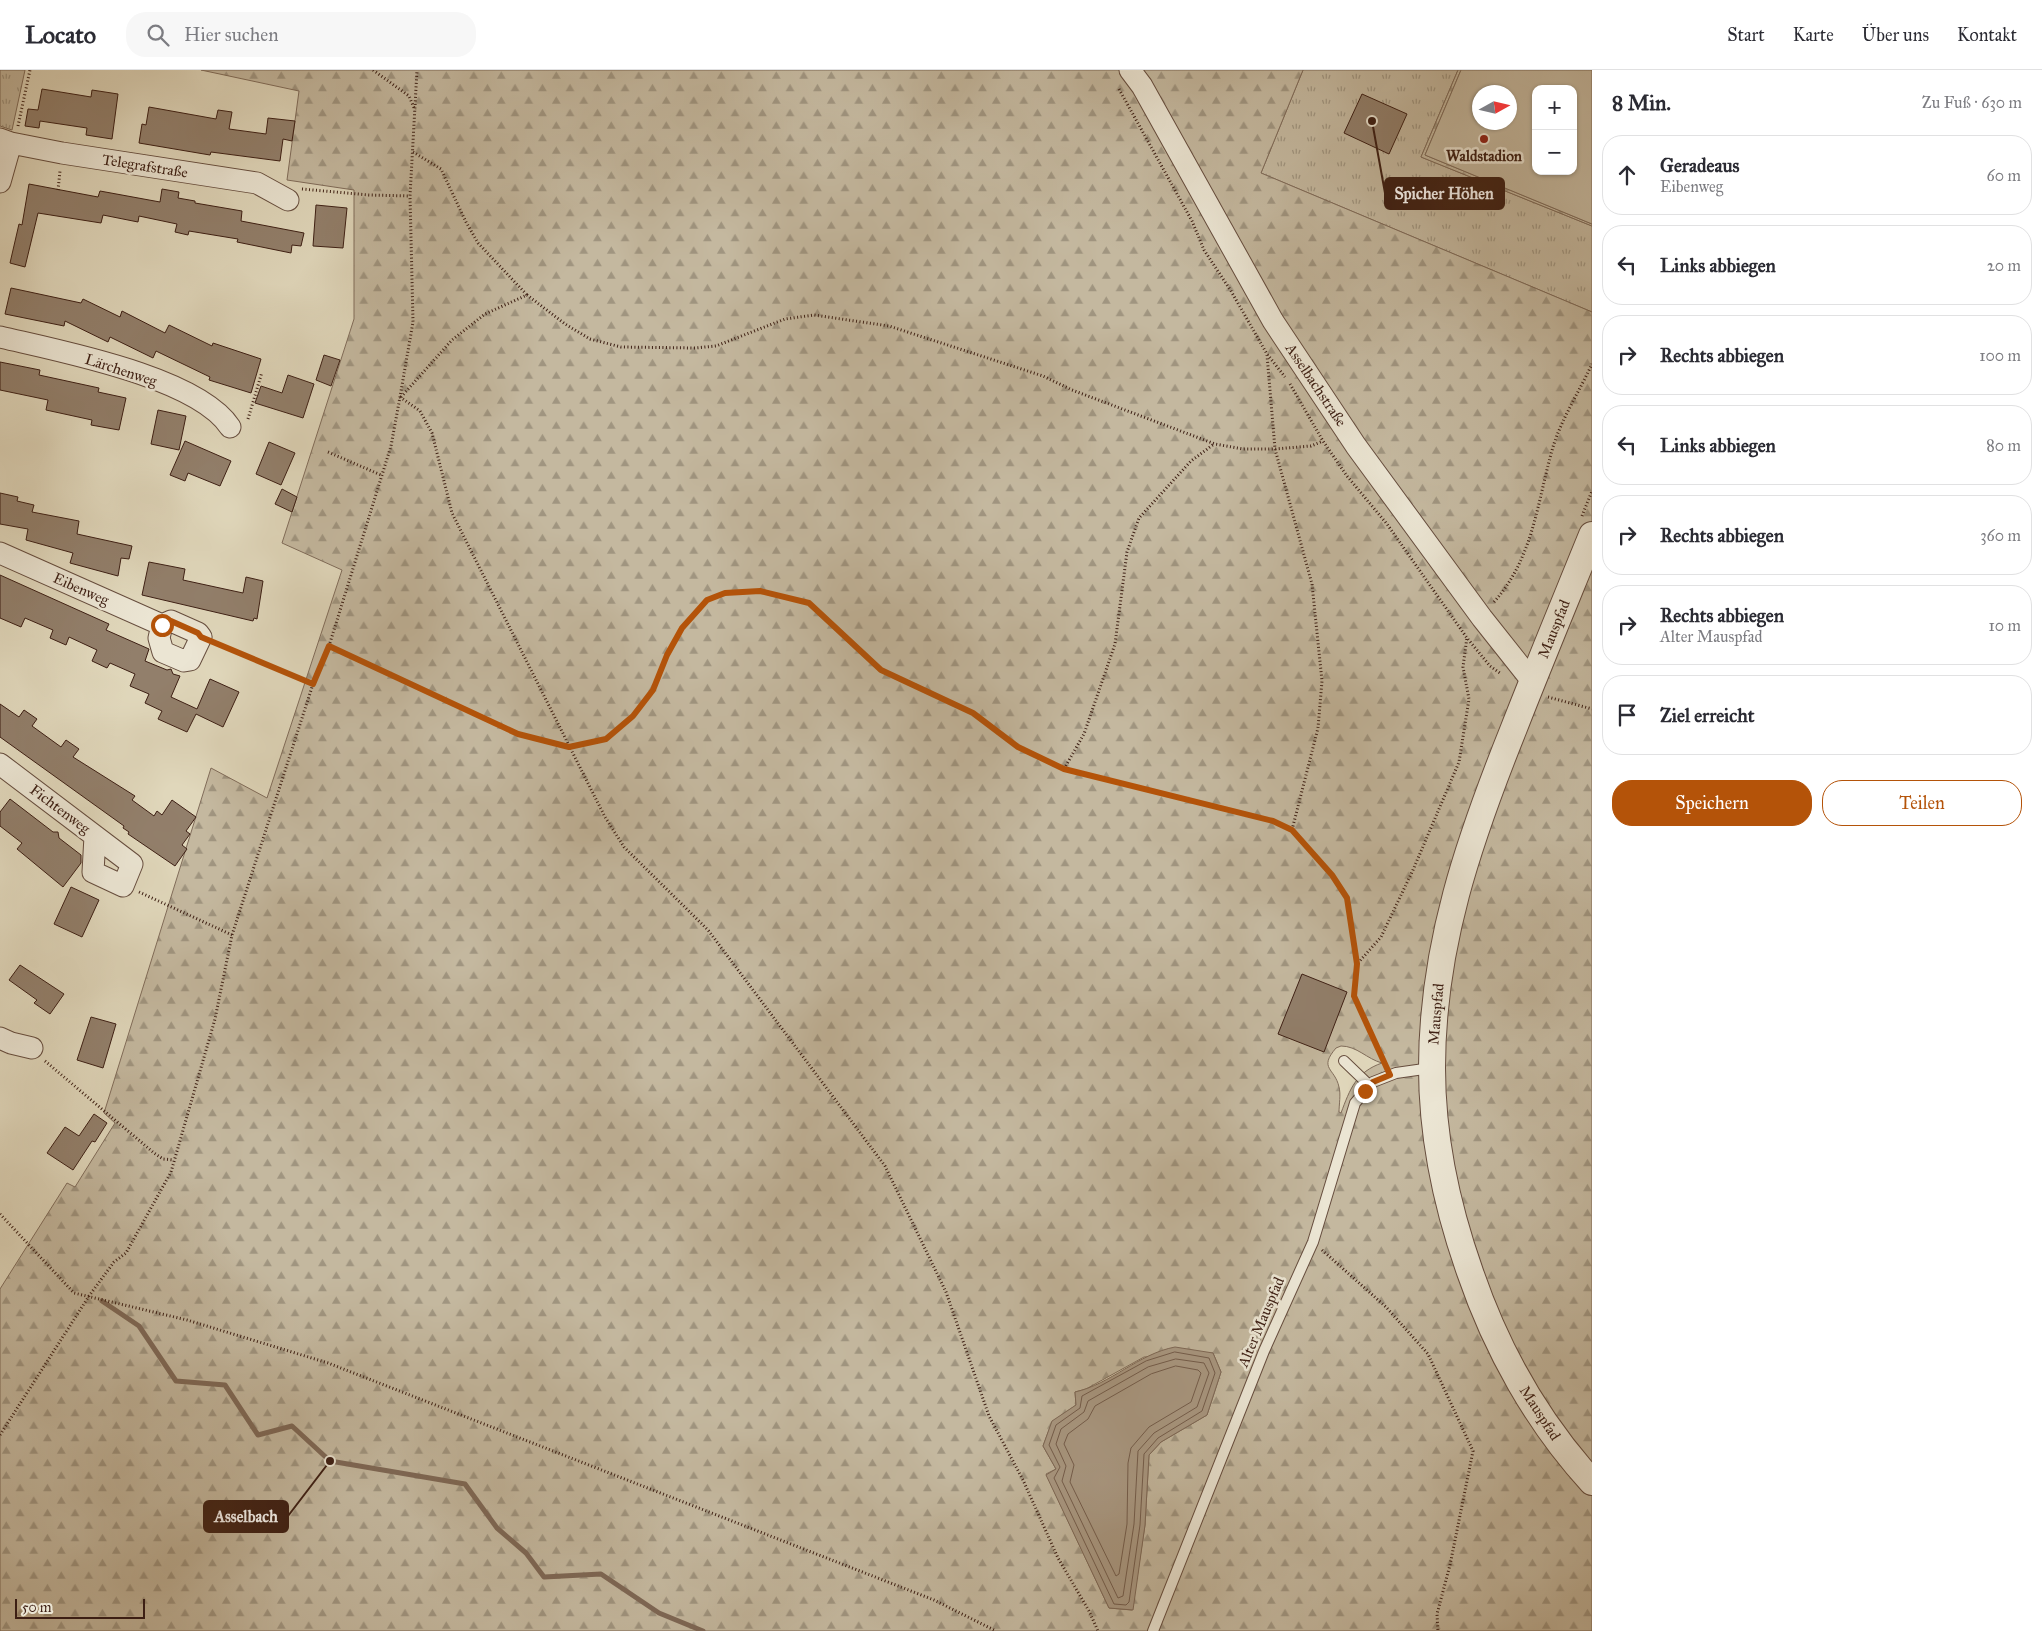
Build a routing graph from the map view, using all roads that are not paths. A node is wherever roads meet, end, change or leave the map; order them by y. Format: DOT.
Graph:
graph roads {
  1 [pos="1130,70"];
  2 [pos="5,141"];
  3 [pos="0,182"];
  4 [pos="288,200"];
  5 [pos="0,337"];
  6 [pos="239,424"];
  7 [pos="1586,529"];
  8 [pos="0,553"];
  9 [pos="162,625"];
  10 [pos="1526,673"];
  11 [pos="0,764"];
  12 [pos="95,836"];
  13 [pos="0,1038"];
  14 [pos="32,1048"];
  15 [pos="1344,1061"];
  16 [pos="1432,1068"];
  17 [pos="1369,1086"];
  18 [pos="1592,1482"];
  19 [pos="1153,1631"];
  1 -- 10 [label="street, Asselbachstraße"];
  2 -- 3 [label="street"];
  2 -- 4 [label="street, Telegrafstraße"];
  5 -- 6 [label="street, Lärchenweg"];
  7 -- 10 [label="street, Mauspfad"];
  8 -- 9 [label="street, Eibenweg"];
  9 -- 9 [label="street, Eibenweg"];
  10 -- 16 [label="street, Mauspfad"];
  11 -- 12 [label="street, Fichtenweg"];
  12 -- 12 [label="street, Fichtenweg"];
  13 -- 14 [label="street"];
  15 -- 17 [label="lane"];
  16 -- 17 [label="lane, Alter Mauspfad"];
  16 -- 18 [label="street, Mauspfad"];
  17 -- 19 [label="lane, Alter Mauspfad"];
}
